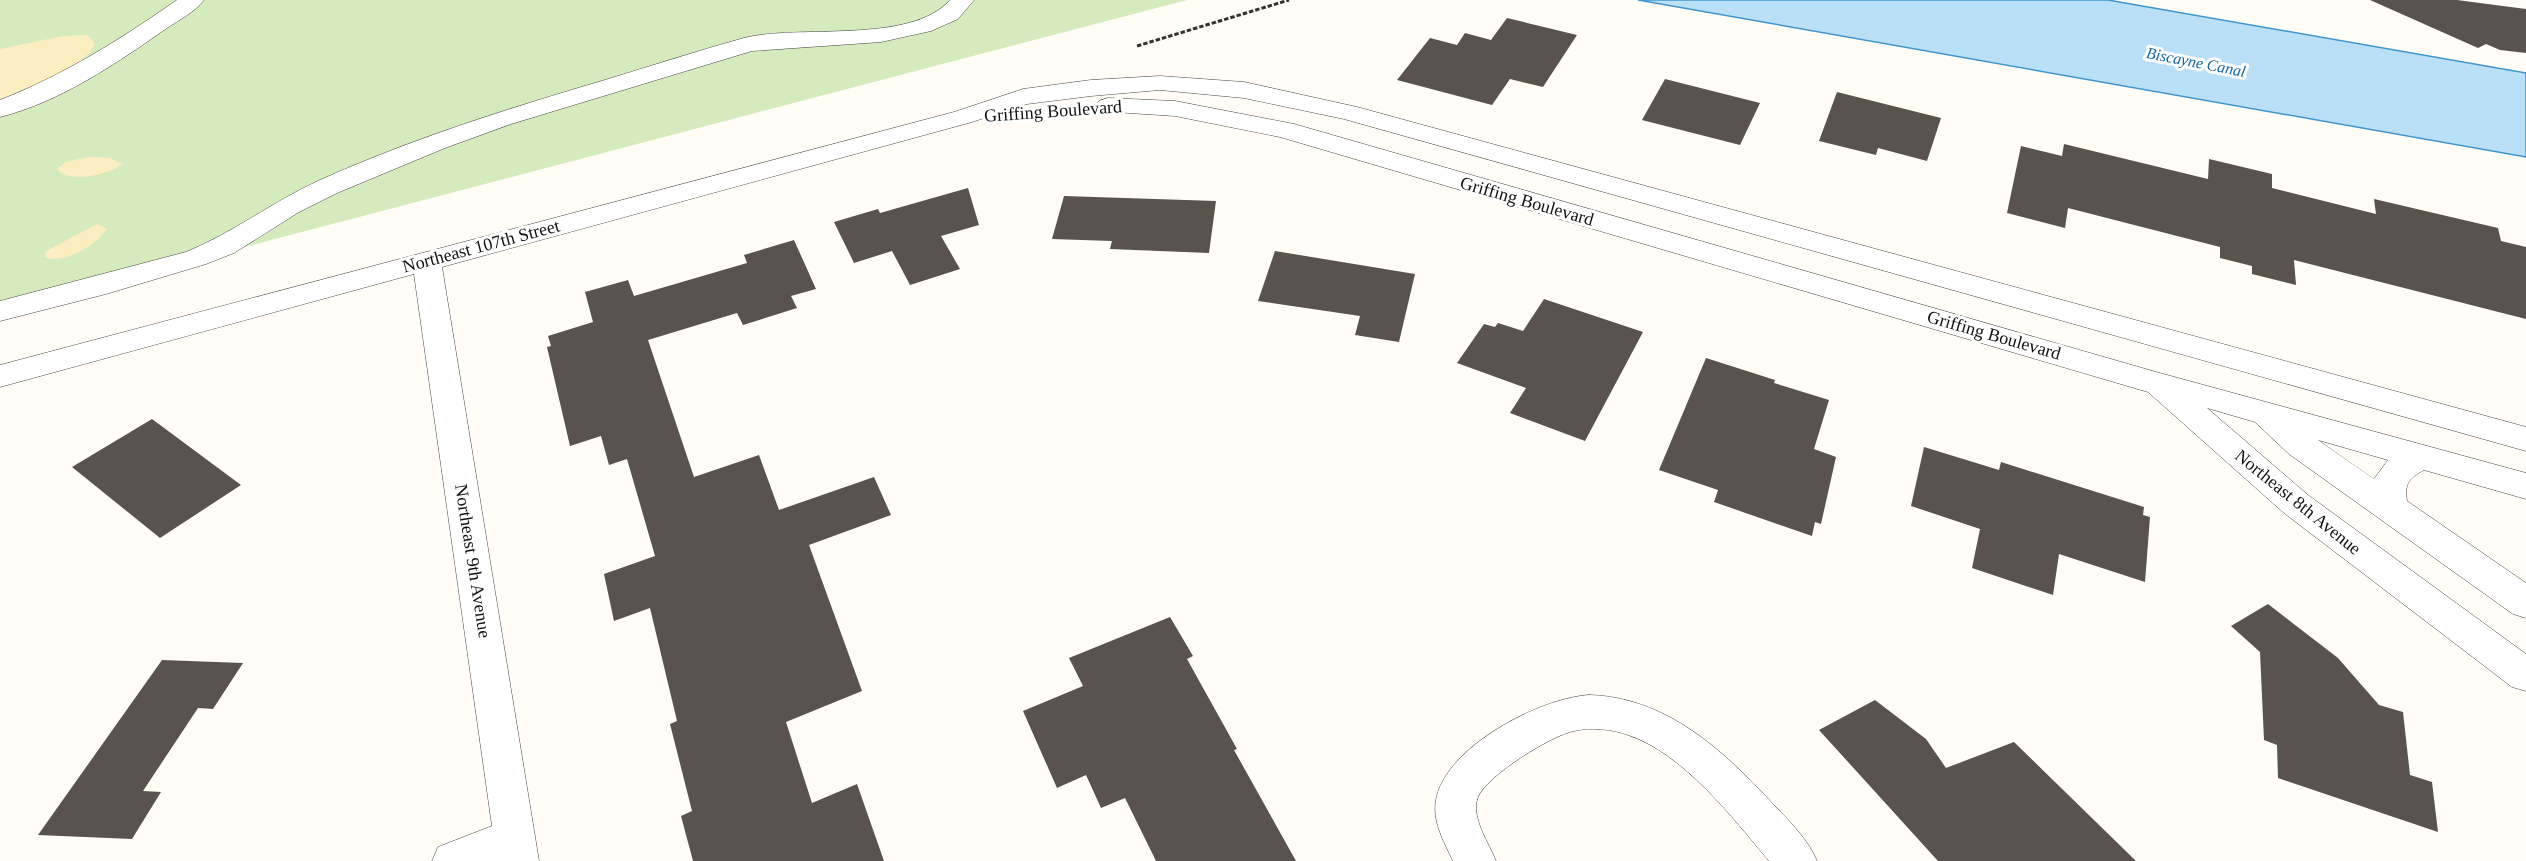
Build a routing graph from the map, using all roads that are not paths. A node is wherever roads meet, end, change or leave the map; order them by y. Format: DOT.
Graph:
graph roads {
  1 [pos="192,0"];
  2 [pos="962,0"];
  3 [pos="0,110"];
  4 [pos="963,117"];
  5 [pos="426,261"];
  6 [pos="0,311"];
  7 [pos="2082,316"];
  8 [pos="2207,351"];
  9 [pos="0,376"];
  10 [pos="2156,383"];
  11 [pos="2262,411"];
  12 [pos="2526,439"];
  13 [pos="2422,456"];
  14 [pos="2526,486"];
  15 [pos="2391,508"];
  16 [pos="2526,603"];
  17 [pos="2526,675"];
  18 [pos="517,848"];
  19 [pos="453,861"];
  20 [pos="1475,861"];
  21 [pos="1796,861"];
  1 -- 3 [label="street"];
  2 -- 6 [label="street"];
  4 -- 5 [label="street, Northeast 107th Street"];
  4 -- 7 [label="street, Griffing Boulevard"];
  4 -- 10 [label="street, Griffing Boulevard"];
  5 -- 9 [label="street, Northeast 107th Street"];
  5 -- 18 [label="street, Northeast 9th Avenue"];
  7 -- 8 [label="street, Griffing Boulevard"];
  7 -- 10 [label="street, Northeast 8th Avenue"];
  8 -- 11 [label="street"];
  8 -- 12 [label="street, Griffing Boulevard"];
  10 -- 11 [label="street, Griffing Boulevard"];
  10 -- 17 [label="street, Northeast 8th Avenue"];
  11 -- 13 [label="street, Griffing Boulevard"];
  11 -- 15 [label="street"];
  13 -- 14 [label="street, Griffing Boulevard"];
  13 -- 15 [label="street"];
  15 -- 16 [label="street"];
  18 -- 19 [label="street"];
  20 -- 21 [label="street"];
}
